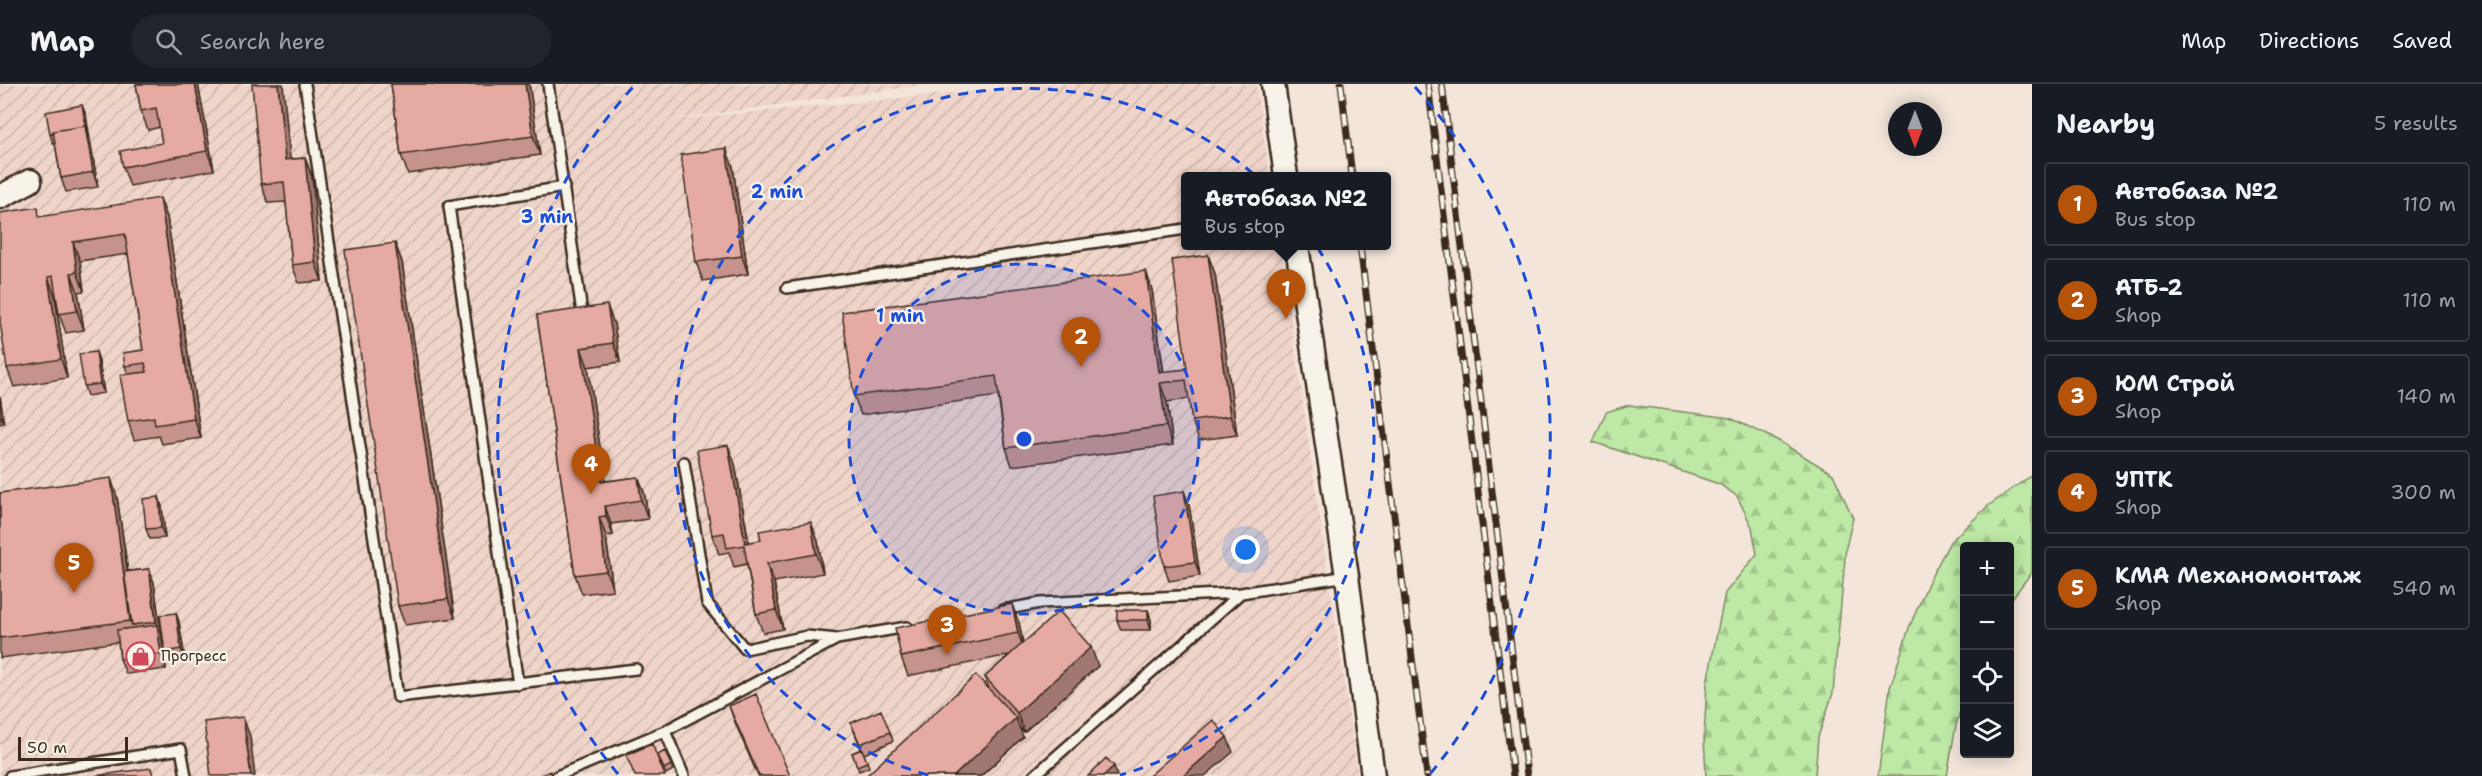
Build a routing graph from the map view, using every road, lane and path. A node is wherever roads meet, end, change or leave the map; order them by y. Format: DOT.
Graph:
graph roads {
  1 [pos="305,84"];
  2 [pos="548,84"];
  3 [pos="1273,84"];
  4 [pos="1286,172"];
  5 [pos="30,181"];
  6 [pos="564,187"];
  7 [pos="0,197"];
  8 [pos="1181,230"];
  9 [pos="1298,250"];
  10 [pos="787,288"];
  11 [pos="583,321"];
  12 [pos="684,462"];
  13 [pos="1347,576"];
  14 [pos="1241,593"];
  15 [pos="995,611"];
  16 [pos="916,625"];
  17 [pos="837,639"];
  18 [pos="636,669"];
  19 [pos="518,684"];
  20 [pos="665,731"];
  21 [pos="10,776"];
  22 [pos="186,776"];
  23 [pos="557,776"];
  24 [pos="684,776"];
  25 [pos="1034,776"];
  26 [pos="1373,776"];
  1 -- 19 [label="lane"];
  2 -- 6 [label="lane"];
  3 -- 4 [label="street"];
  5 -- 7 [label="street"];
  6 -- 11 [label="lane"];
  6 -- 19 [label="lane"];
  8 -- 10 [label="lane"];
  9 -- 13 [label="street"];
  12 -- 17 [label="lane"];
  13 -- 14 [label="lane"];
  13 -- 26 [label="street"];
  14 -- 15 [label="lane"];
  14 -- 25 [label="lane"];
  16 -- 17 [label="lane"];
  17 -- 20 [label="lane"];
  18 -- 19 [label="lane"];
  20 -- 23 [label="lane"];
  20 -- 24 [label="lane"];
  21 -- 22 [label="lane"];
}
